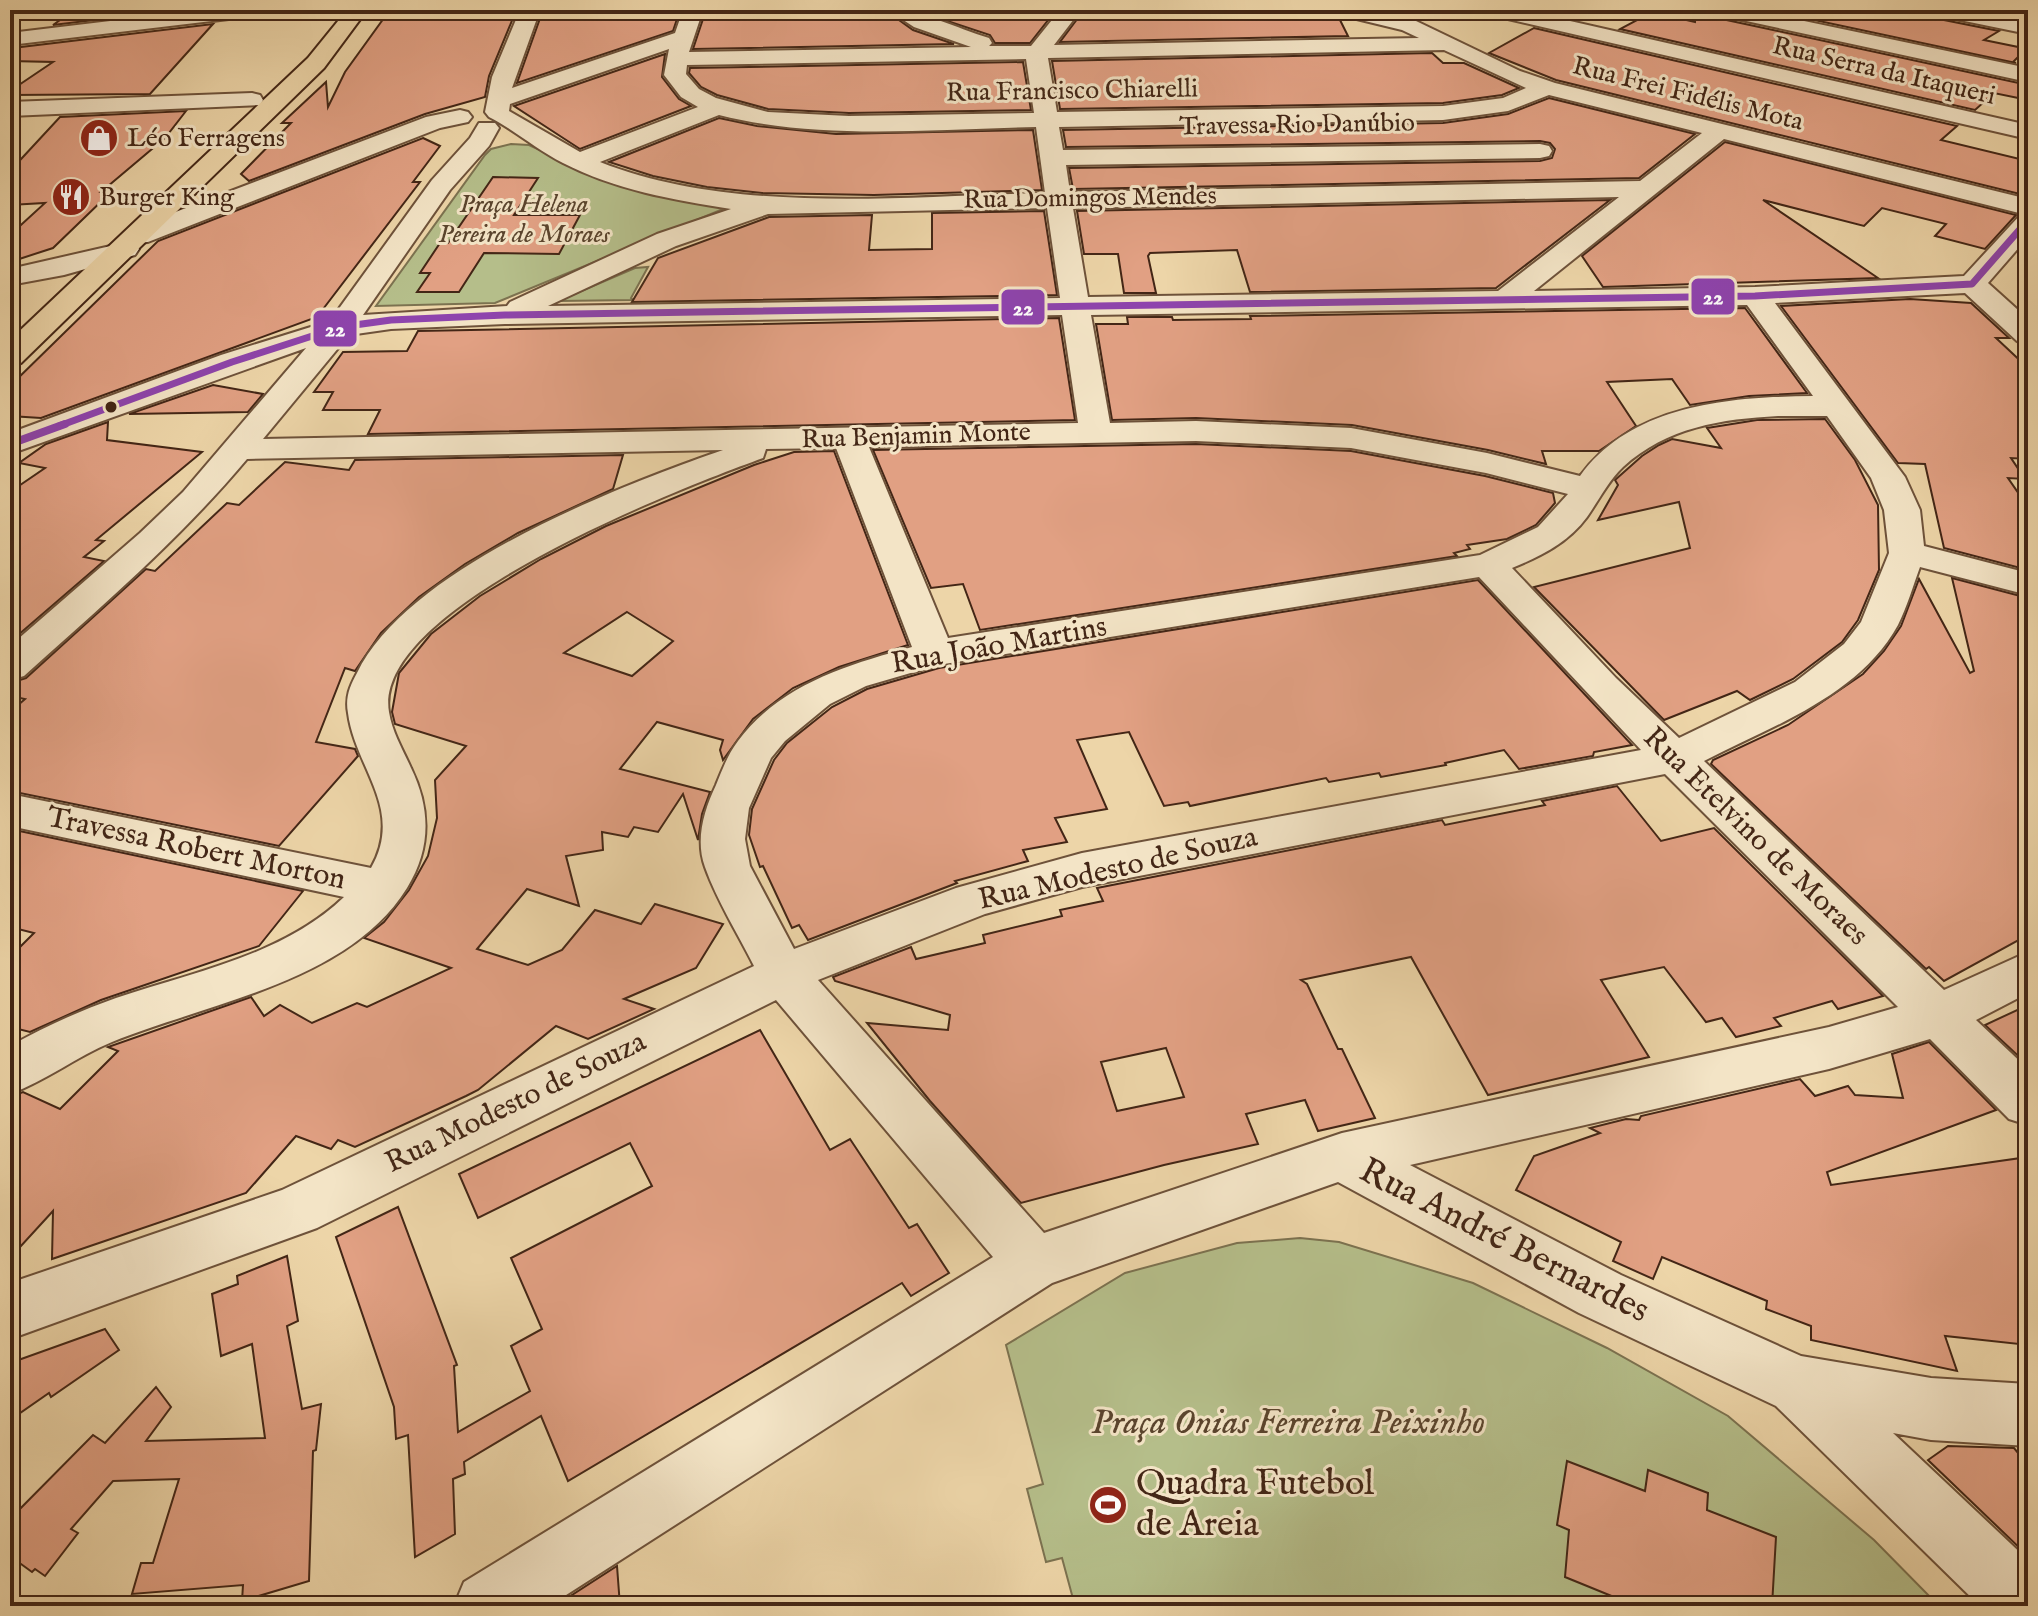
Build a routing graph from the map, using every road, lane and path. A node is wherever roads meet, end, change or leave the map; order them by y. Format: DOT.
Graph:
graph roads {
  1 [pos="254,10"];
  2 [pos="357,10"];
  3 [pos="530,10"];
  4 [pos="693,10"];
  5 [pos="898,10"];
  6 [pos="1071,10"];
  7 [pos="1723,10"];
  8 [pos="1355,11"];
  9 [pos="1487,11"];
  10 [pos="1945,11"];
  11 [pos="324,19"];
  12 [pos="2028,28"];
  13 [pos="1449,34"];
  14 [pos="685,36"];
  15 [pos="10,39"];
  16 [pos="1031,54"];
  17 [pos="676,59"];
  18 [pos="2028,75"];
  19 [pos="1547,88"];
  20 [pos="252,100"];
  21 [pos="720,107"];
  22 [pos="20,109"];
  23 [pos="483,115"];
  24 [pos="1048,118"];
  25 [pos="10,128"];
  26 [pos="1721,130"];
  27 [pos="2028,132"];
  28 [pos="1540,151"];
  29 [pos="1055,158"];
  30 [pos="580,161"];
  31 [pos="1645,189"];
  32 [pos="1061,199"];
  33 [pos="136,203"];
  34 [pos="768,206"];
  35 [pos="2028,207"];
  36 [pos="2028,220"];
  37 [pos="123,239"];
  38 [pos="64,267"];
  39 [pos="10,277"];
  40 [pos="1972,284"];
  41 [pos="1755,296"];
  42 [pos="1506,299"];
  43 [pos="25,303"];
  44 [pos="1075,305"];
  45 [pos="505,315"];
  46 [pos="340,327"];
  47 [pos="2028,335"];
  48 [pos="10,357"];
  49 [pos="1838,406"];
  50 [pos="10,431"];
  51 [pos="1095,431"];
  52 [pos="43,432"];
  53 [pos="849,439"];
  54 [pos="782,440"];
  55 [pos="10,444"];
  56 [pos="239,449"];
  57 [pos="1587,488"];
  58 [pos="1907,553"];
  59 [pos="1488,565"];
  60 [pos="2028,584"];
  61 [pos="934,653"];
  62 [pos="10,667"];
  63 [pos="1674,758"];
  64 [pos="10,810"];
  65 [pos="383,888"];
  66 [pos="2028,971"];
  67 [pos="783,974"];
  68 [pos="1936,1017"];
  69 [pos="10,1072"];
  70 [pos="2028,1103"];
  71 [pos="1342,1157"];
  72 [pos="1034,1263"];
  73 [pos="10,1311"];
  74 [pos="1798,1385"];
  75 [pos="2028,1415"];
  76 [pos="488,1606"];
  77 [pos="2028,1606"];
  1 -- 15 [label="street"];
  2 -- 37 [label="main road"];
  3 -- 23 [label="street"];
  4 -- 14 [label="street"];
  5 -- 16 [label="street"];
  6 -- 16 [label="street"];
  7 -- 18 [label="street"];
  8 -- 13 [label="street, Rua Frei Fidélis Mota"];
  9 -- 27 [label="street, Rua Serra da Itaqueri"];
  10 -- 12 [label="street"];
  11 -- 20 [label="main road"];
  13 -- 16 [label="street"];
  13 -- 19 [label="street, Rua Frei Fidélis Mota"];
  14 -- 17 [label="street"];
  14 -- 23 [label="street"];
  16 -- 17 [label="street"];
  16 -- 24 [label="street"];
  17 -- 21 [label="street, Rua Francisco Chiarelli"];
  19 -- 24 [label="street, Rua Francisco Chiarelli"];
  19 -- 26 [label="street, Rua Frei Fidélis Mota"];
  20 -- 22 [label="street"];
  20 -- 33 [label="main road"];
  21 -- 24 [label="street, Rua Francisco Chiarelli"];
  21 -- 30 [label="street"];
  22 -- 25 [label="street"];
  23 -- 30 [label="street, Rua Domingos Mendes"];
  23 -- 37 [label="street"];
  23 -- 46 [label="street"];
  24 -- 29 [label="street"];
  26 -- 31 [label="street"];
  26 -- 35 [label="street, Rua Frei Fidélis Mota"];
  28 -- 29 [label="street, Travessa Rio Danúbio"];
  29 -- 32 [label="street"];
  30 -- 34 [label="street, Rua Domingos Mendes"];
  31 -- 32 [label="street, Rua Domingos Mendes"];
  31 -- 42 [label="street"];
  32 -- 34 [label="street, Rua Domingos Mendes"];
  32 -- 44 [label="street"];
  34 -- 45 [label="street"];
  36 -- 40 [label="street"];
  37 -- 38 [label="street"];
  37 -- 48 [label="main road"];
  38 -- 39 [label="street"];
  38 -- 43 [label="main road"];
  40 -- 41 [label="street"];
  40 -- 47 [label="street"];
  41 -- 42 [label="street"];
  41 -- 49 [label="street, Rua Modesto de Souza"];
  42 -- 44 [label="street"];
  44 -- 45 [label="street"];
  44 -- 51 [label="street"];
  45 -- 46 [label="street"];
  46 -- 52 [label="street"];
  46 -- 56 [label="street"];
  49 -- 57 [label="street, Rua João Martins"];
  49 -- 58 [label="street, Rua Modesto de Souza"];
  50 -- 52 [label="street"];
  51 -- 53 [label="street, Rua Benjamin Monte"];
  51 -- 57 [label="street, Rua Benjamin Monte"];
  52 -- 55 [label="street"];
  53 -- 54 [label="street, Rua Benjamin Monte"];
  53 -- 61 [label="street"];
  54 -- 56 [label="street, Rua Benjamin Monte"];
  54 -- 65 [label="street"];
  56 -- 62 [label="street"];
  57 -- 59 [label="street, Rua João Martins"];
  58 -- 60 [label="street"];
  58 -- 63 [label="street, Rua Modesto de Souza"];
  59 -- 61 [label="street, Rua João Martins"];
  59 -- 63 [label="street, Rua Etelvino de Moraes"];
  61 -- 67 [label="street, Rua João Martins"];
  63 -- 67 [label="street, Rua Modesto de Souza"];
  63 -- 68 [label="street, Rua Etelvino de Moraes"];
  64 -- 65 [label="street, Travessa Robert Morton"];
  65 -- 69 [label="street"];
  66 -- 68 [label="street, Rua André Bernardes"];
  67 -- 72 [label="street, Rua João Martins"];
  67 -- 73 [label="street, Rua Modesto de Souza"];
  68 -- 70 [label="street, Rua Etelvino de Moraes"];
  68 -- 71 [label="street, Rua André Bernardes"];
  71 -- 72 [label="street"];
  71 -- 74 [label="street, Rua André Bernardes"];
  72 -- 76 [label="street"];
  74 -- 75 [label="street, Rua André Bernardes"];
  74 -- 77 [label="street"];
}
